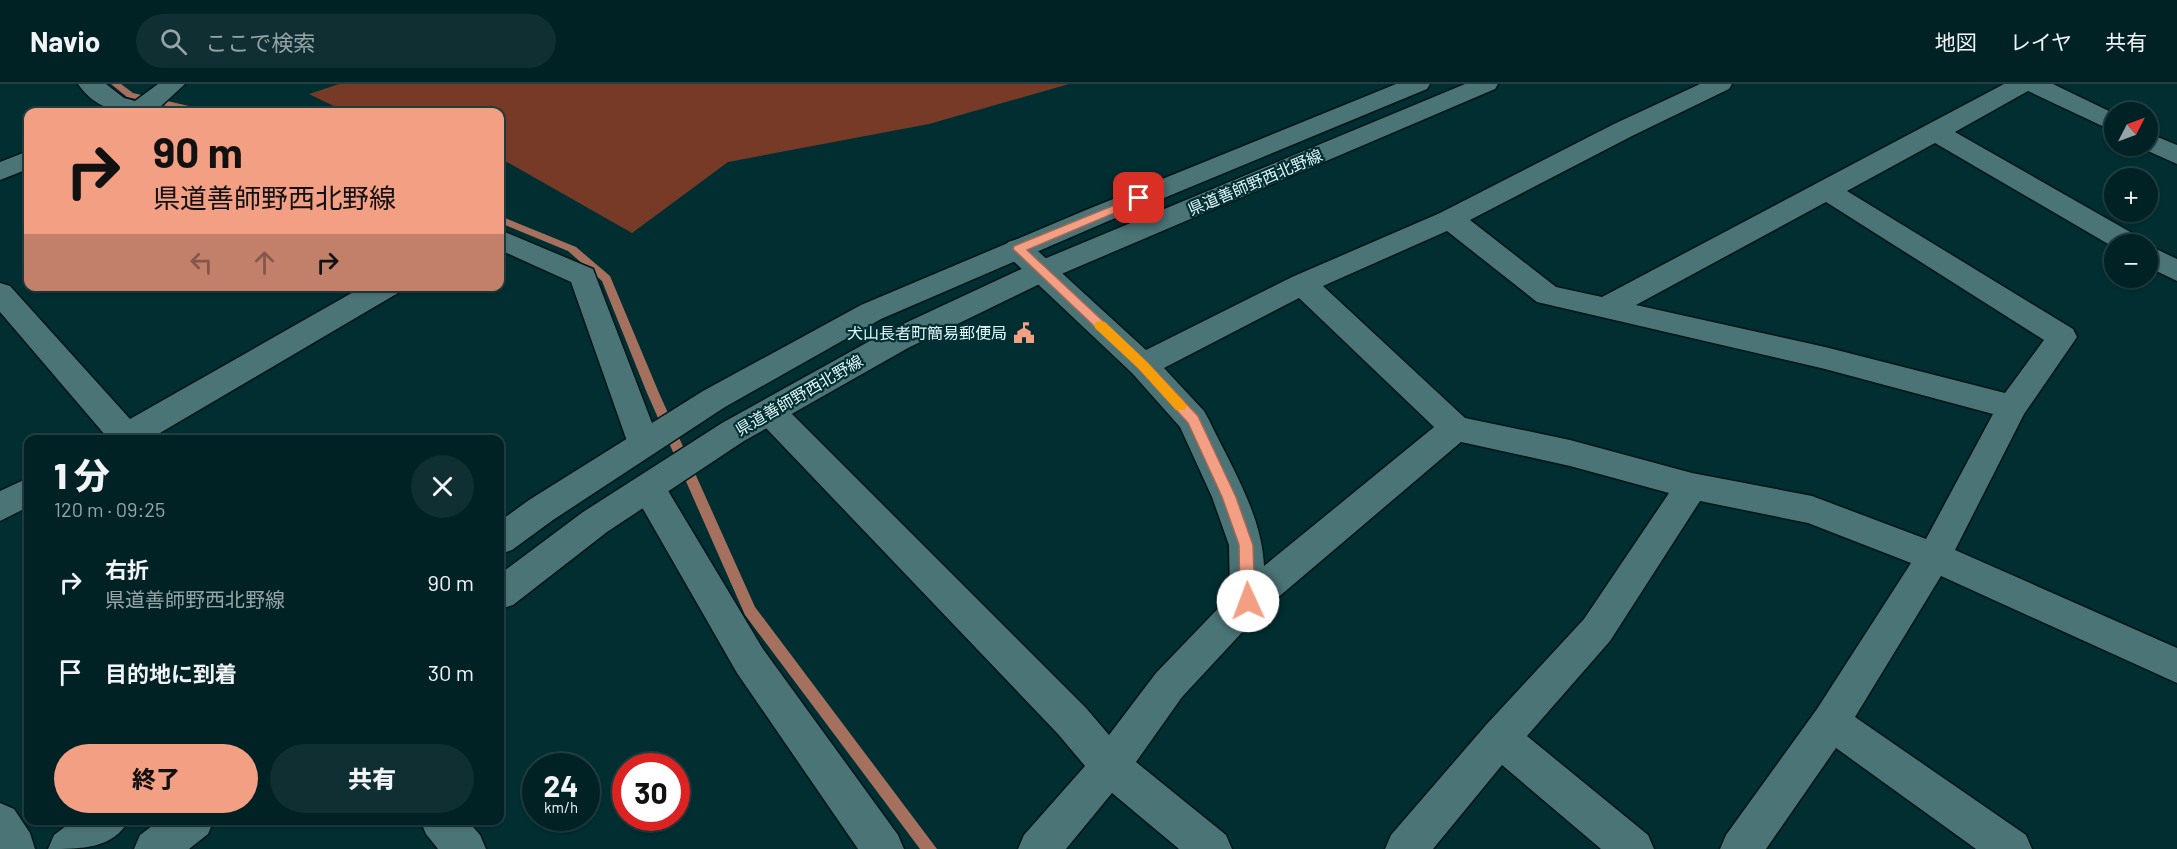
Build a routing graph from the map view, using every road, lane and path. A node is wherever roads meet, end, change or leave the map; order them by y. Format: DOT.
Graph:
graph roads {
  1 [pos="90,84"];
  2 [pos="1418,84"];
  3 [pos="1486,84"];
  4 [pos="1720,84"];
  5 [pos="2022,84"];
  6 [pos="2033,84"];
  7 [pos="150,103"];
  8 [pos="2104,119"];
  9 [pos="1937,133"];
  10 [pos="2158,146"];
  11 [pos="2177,156"];
  12 [pos="24,161"];
  13 [pos="0,171"];
  14 [pos="1827,190"];
  15 [pos="1450,219"];
  16 [pos="2112,234"];
  17 [pos="504,241"];
  18 [pos="1018,249"];
  19 [pos="2158,261"];
  20 [pos="2177,271"];
  21 [pos="1042,272"];
  22 [pos="1302,284"];
  23 [pos="379,291"];
  24 [pos="0,293"];
  25 [pos="1604,309"];
  26 [pos="1143,365"];
  27 [pos="2012,407"];
  28 [pos="776,418"];
  29 [pos="1455,428"];
  30 [pos="122,435"];
  31 [pos="130,435"];
  32 [pos="651,440"];
  33 [pos="658,481"];
  34 [pos="1692,486"];
  35 [pos="24,493"];
  36 [pos="0,507"];
  37 [pos="504,537"];
  38 [pos="1934,557"];
  39 [pos="504,591"];
  40 [pos="1248,601"];
  41 [pos="2176,669"];
  42 [pos="1831,722"];
  43 [pos="1500,738"];
  44 [pos="1110,766"];
  45 [pos="102,825"];
  46 [pos="187,825"];
  47 [pos="444,825"];
  48 [pos="69,849"];
  49 [pos="155,849"];
  50 [pos="465,849"];
  51 [pos="883,849"];
  52 [pos="1039,849"];
  53 [pos="1211,849"];
  54 [pos="1406,849"];
  55 [pos="1633,849"];
  56 [pos="1741,849"];
  57 [pos="2011,849"];
  1 -- 7 [label="street"];
  2 -- 18 [label="street, 県道善師野西北野線"];
  3 -- 21 [label="street, 県道善師野西北野線"];
  4 -- 15 [label="street"];
  5 -- 9 [label="street"];
  6 -- 8 [label="street"];
  9 -- 14 [label="street"];
  9 -- 16 [label="street"];
  10 -- 11 [label="street"];
  12 -- 13 [label="street"];
  14 -- 25 [label="street"];
  14 -- 27 [label="street"];
  15 -- 22 [label="street"];
  15 -- 25 [label="street"];
  17 -- 32 [label="street"];
  18 -- 21 [label="street"];
  18 -- 32 [label="street, 県道善師野西北野線"];
  19 -- 20 [label="street"];
  21 -- 26 [label="street"];
  21 -- 33 [label="street, 県道善師野西北野線"];
  22 -- 26 [label="street"];
  22 -- 29 [label="street"];
  23 -- 31 [label="street"];
  24 -- 30 [label="street"];
  25 -- 27 [label="street"];
  26 -- 40 [label="street"];
  27 -- 38 [label="street"];
  28 -- 44 [label="street"];
  29 -- 34 [label="street"];
  29 -- 40 [label="street"];
  32 -- 37 [label="street, 県道善師野西北野線"];
  33 -- 39 [label="street, 県道善師野西北野線"];
  33 -- 51 [label="street"];
  34 -- 38 [label="street"];
  34 -- 43 [label="street"];
  35 -- 36 [label="street"];
  38 -- 41 [label="street"];
  38 -- 42 [label="street"];
  40 -- 44 [label="street"];
  42 -- 56 [label="street"];
  42 -- 57 [label="street"];
  43 -- 54 [label="street"];
  43 -- 55 [label="street"];
  44 -- 52 [label="street"];
  44 -- 53 [label="street"];
  45 -- 48 [label="street"];
  46 -- 49 [label="street"];
  47 -- 50 [label="street"];
}
